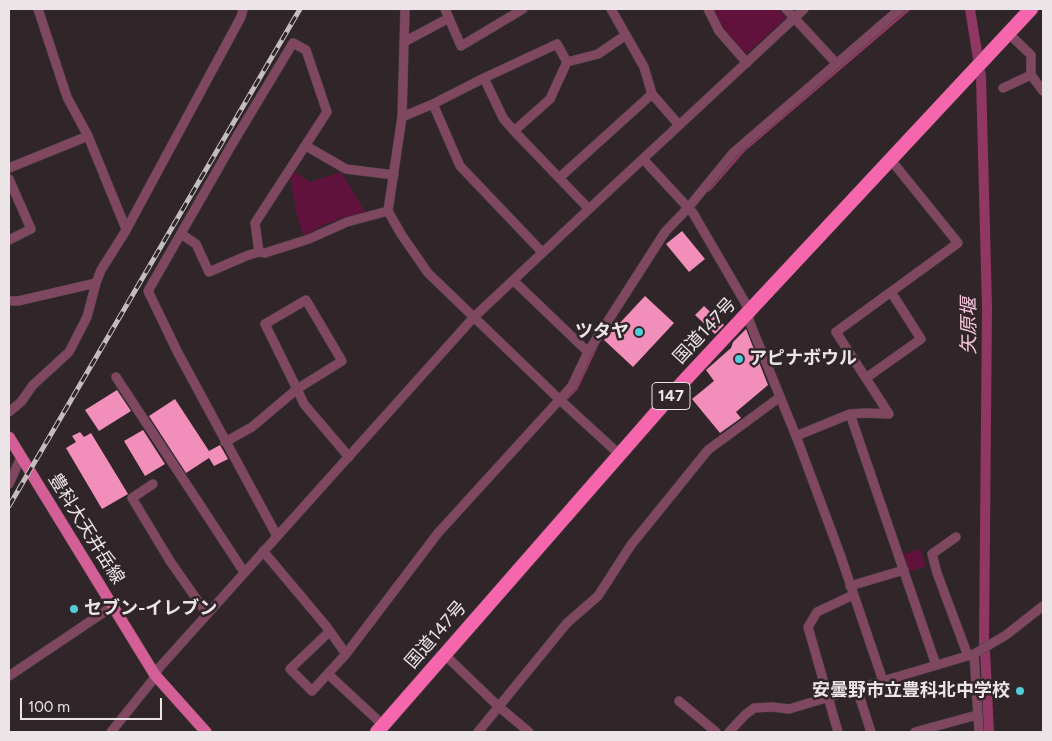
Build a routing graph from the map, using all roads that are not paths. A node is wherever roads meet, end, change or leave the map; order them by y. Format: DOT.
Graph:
graph roads {
  1 [pos="38,9"];
  2 [pos="242,9"];
  3 [pos="405,9"];
  4 [pos="446,9"];
  5 [pos="522,9"];
  6 [pos="611,9"];
  7 [pos="708,9"];
  8 [pos="786,9"];
  9 [pos="804,9"];
  10 [pos="900,9"];
  11 [pos="1031,9"];
  12 [pos="449,18"];
  13 [pos="794,18"];
  14 [pos="1008,33"];
  15 [pos="626,35"];
  16 [pos="404,42"];
  17 [pos="567,62"];
  18 [pos="747,63"];
  19 [pos="836,63"];
  20 [pos="1031,75"];
  21 [pos="484,78"];
  22 [pos="1003,88"];
  23 [pos="1043,91"];
  24 [pos="652,94"];
  25 [pos="433,104"];
  26 [pos="402,117"];
  27 [pos="679,125"];
  28 [pos="514,131"];
  29 [pos="88,136"];
  30 [pos="306,146"];
  31 [pos="643,159"];
  32 [pos="891,160"];
  33 [pos="9,168"];
  34 [pos="394,175"];
  35 [pos="559,178"];
  36 [pos="9,179"];
  37 [pos="688,208"];
  38 [pos="588,209"];
  39 [pos="388,211"];
  40 [pos="126,229"];
  41 [pos="182,234"];
  42 [pos="9,240"];
  43 [pos="260,252"];
  44 [pos="542,252"];
  45 [pos="514,280"];
  46 [pos="96,283"];
  47 [pos="891,292"];
  48 [pos="9,301"];
  49 [pos="748,314"];
  50 [pos="474,318"];
  51 [pos="588,352"];
  52 [pos="116,377"];
  53 [pos="866,378"];
  54 [pos="297,389"];
  55 [pos="780,397"];
  56 [pos="560,400"];
  57 [pos="9,412"];
  58 [pos="850,414"];
  59 [pos="796,436"];
  60 [pos="9,438"];
  61 [pos="225,442"];
  62 [pos="619,454"];
  63 [pos="21,457"];
  64 [pos="349,457"];
  65 [pos="9,484"];
  66 [pos="153,484"];
  67 [pos="277,536"];
  68 [pos="956,537"];
  69 [pos="263,552"];
  70 [pos="904,570"];
  71 [pos="244,572"];
  72 [pos="852,591"];
  73 [pos="113,606"];
  74 [pos="1043,606"];
  75 [pos="207,614"];
  76 [pos="330,631"];
  77 [pos="346,654"];
  78 [pos="444,654"];
  79 [pos="971,655"];
  80 [pos="936,665"];
  81 [pos="328,674"];
  82 [pos="155,675"];
  83 [pos="9,676"];
  84 [pos="883,681"];
  85 [pos="857,689"];
  86 [pos="829,698"];
  87 [pos="679,701"];
  88 [pos="498,706"];
  89 [pos="977,715"];
  90 [pos="380,729"];
  91 [pos="111,732"];
  92 [pos="206,732"];
  93 [pos="478,732"];
  94 [pos="529,732"];
  95 [pos="716,732"];
  96 [pos="728,732"];
  97 [pos="838,732"];
  98 [pos="871,732"];
  99 [pos="915,732"];
  100 [pos="979,732"];
  1 -- 29 [label="street"];
  2 -- 40 [label="street"];
  3 -- 16 [label="street"];
  4 -- 12 [label="street"];
  5 -- 12 [label="street"];
  6 -- 15 [label="street"];
  7 -- 18 [label="street"];
  8 -- 13 [label="street"];
  9 -- 13 [label="street"];
  10 -- 19 [label="street"];
  11 -- 14 [label="highway, 国道147号 / 147"];
  12 -- 16 [label="street"];
  13 -- 18 [label="street"];
  13 -- 19 [label="street"];
  14 -- 20 [label="street"];
  14 -- 32 [label="highway, 国道147号 / 147"];
  15 -- 17 [label="street"];
  15 -- 24 [label="street"];
  16 -- 26 [label="street"];
  17 -- 21 [label="street"];
  17 -- 28 [label="street"];
  18 -- 27 [label="street"];
  19 -- 37 [label="street"];
  20 -- 22 [label="street"];
  20 -- 23 [label="street"];
  21 -- 25 [label="street"];
  21 -- 28 [label="street"];
  24 -- 27 [label="street"];
  24 -- 35 [label="street"];
  25 -- 26 [label="street"];
  25 -- 44 [label="street"];
  26 -- 34 [label="street"];
  27 -- 31 [label="street"];
  28 -- 35 [label="street"];
  29 -- 33 [label="street"];
  29 -- 40 [label="street"];
  30 -- 34 [label="street"];
  30 -- 41 [label="street"];
  30 -- 43 [label="street"];
  31 -- 37 [label="street"];
  31 -- 38 [label="street"];
  32 -- 47 [label="street"];
  32 -- 49 [label="highway, 国道147号 / 147"];
  34 -- 39 [label="street"];
  35 -- 38 [label="street"];
  36 -- 42 [label="street"];
  37 -- 49 [label="street"];
  37 -- 51 [label="street"];
  38 -- 44 [label="street"];
  39 -- 43 [label="street"];
  39 -- 50 [label="street"];
  40 -- 46 [label="street"];
  41 -- 43 [label="street"];
  41 -- 61 [label="street"];
  44 -- 45 [label="street"];
  45 -- 50 [label="street"];
  45 -- 51 [label="street"];
  46 -- 48 [label="street"];
  46 -- 57 [label="street"];
  47 -- 53 [label="street"];
  47 -- 53 [label="street"];
  49 -- 55 [label="street"];
  49 -- 62 [label="highway, 国道147号 / 147"];
  50 -- 56 [label="street"];
  50 -- 64 [label="street"];
  51 -- 56 [label="street"];
  52 -- 71 [label="street"];
  53 -- 58 [label="street"];
  54 -- 54 [label="street"];
  54 -- 61 [label="street"];
  54 -- 64 [label="street"];
  55 -- 59 [label="street"];
  55 -- 88 [label="street"];
  56 -- 62 [label="street"];
  56 -- 77 [label="street"];
  58 -- 59 [label="street"];
  58 -- 70 [label="street"];
  59 -- 72 [label="street"];
  60 -- 63 [label="main road, 豊科大天井岳線"];
  61 -- 67 [label="street"];
  62 -- 78 [label="highway, 国道147号 / 147"];
  63 -- 65 [label="street"];
  63 -- 73 [label="main road, 豊科大天井岳線"];
  64 -- 67 [label="street"];
  66 -- 75 [label="street"];
  67 -- 69 [label="street"];
  68 -- 79 [label="street"];
  69 -- 71 [label="street"];
  69 -- 76 [label="street"];
  70 -- 72 [label="street"];
  70 -- 80 [label="street"];
  71 -- 75 [label="street"];
  72 -- 84 [label="street"];
  72 -- 86 [label="street"];
  73 -- 82 [label="main road, 豊科大天井岳線"];
  73 -- 83 [label="street"];
  74 -- 79 [label="street"];
  75 -- 82 [label="street"];
  76 -- 77 [label="street"];
  76 -- 81 [label="street"];
  77 -- 81 [label="street"];
  78 -- 88 [label="street"];
  78 -- 90 [label="highway, 国道147号 / 147"];
  79 -- 80 [label="street"];
  79 -- 89 [label="street"];
  80 -- 84 [label="street"];
  81 -- 90 [label="street"];
  82 -- 91 [label="street"];
  82 -- 92 [label="main road, 豊科大天井岳線"];
  84 -- 85 [label="street"];
  85 -- 86 [label="street"];
  85 -- 98 [label="street"];
  86 -- 96 [label="street"];
  86 -- 97 [label="street"];
  87 -- 95 [label="street"];
  88 -- 93 [label="street"];
  88 -- 94 [label="street"];
  89 -- 99 [label="street"];
  89 -- 100 [label="street"];
}
